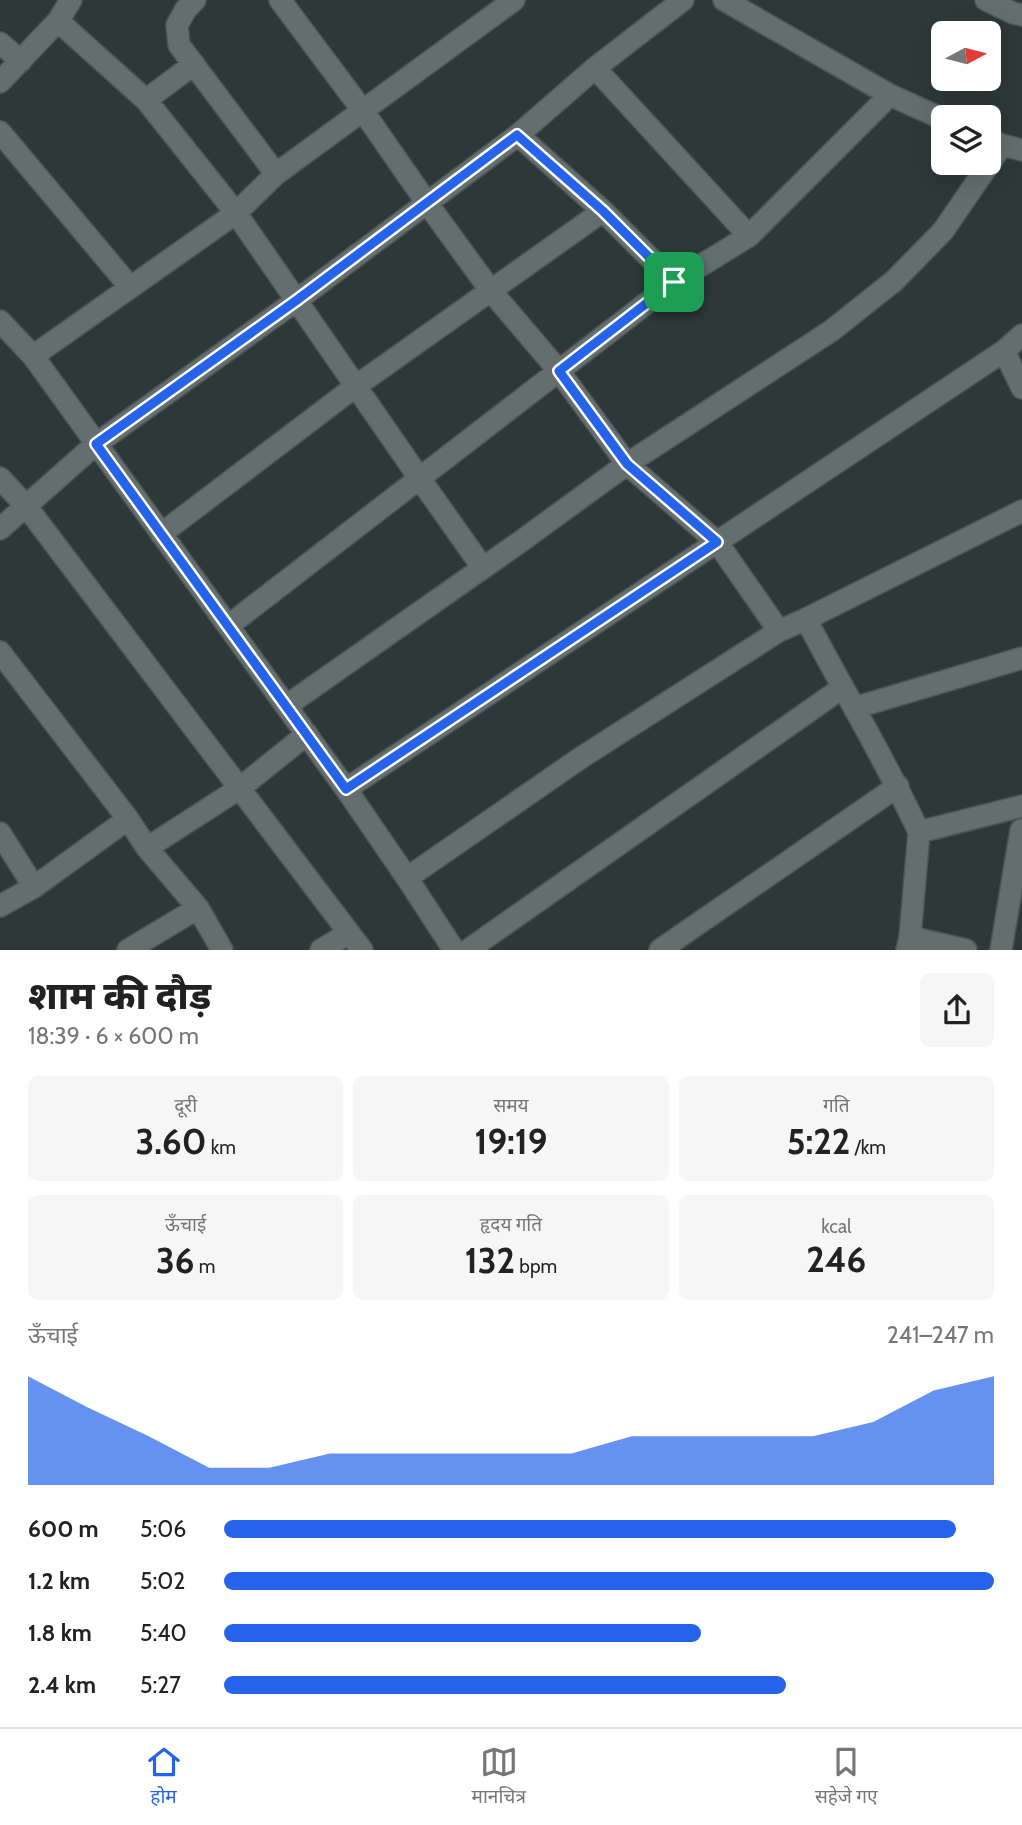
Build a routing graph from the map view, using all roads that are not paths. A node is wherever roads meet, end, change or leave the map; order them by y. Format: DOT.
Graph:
graph roads {
  1 [pos="71,0"];
  2 [pos="195,0"];
  3 [pos="280,0"];
  4 [pos="514,0"];
  5 [pos="683,0"];
  6 [pos="724,0"];
  7 [pos="986,0"];
  8 [pos="1022,15"];
  9 [pos="58,21"];
  10 [pos="0,43"];
  11 [pos="21,61"];
  12 [pos="194,64"];
  13 [pos="595,68"];
  14 [pos="0,82"];
  15 [pos="890,95"];
  16 [pos="146,100"];
  17 [pos="363,111"];
  18 [pos="931,114"];
  19 [pos="0,132"];
  20 [pos="517,135"];
  21 [pos="1004,144"];
  22 [pos="276,174"];
  23 [pos="427,203"];
  24 [pos="603,211"];
  25 [pos="236,213"];
  26 [pos="749,236"];
  27 [pos="674,282"];
  28 [pos="130,287"];
  29 [pos="491,291"];
  30 [pos="297,300"];
  31 [pos="0,321"];
  32 [pos="1022,335"];
  33 [pos="1004,351"];
  34 [pos="33,356"];
  35 [pos="559,371"];
  36 [pos="356,386"];
  37 [pos="1022,388"];
  38 [pos="96,444"];
  39 [pos="627,464"];
  40 [pos="0,478"];
  41 [pos="420,479"];
  42 [pos="26,506"];
  43 [pos="1022,511"];
  44 [pos="0,529"];
  45 [pos="161,534"];
  46 [pos="717,542"];
  47 [pos="483,568"];
  48 [pos="806,619"];
  49 [pos="228,626"];
  50 [pos="779,631"];
  51 [pos="0,652"];
  52 [pos="1022,658"];
  53 [pos="842,688"];
  54 [pos="286,706"];
  55 [pos="854,708"];
  56 [pos="307,734"];
  57 [pos="898,786"];
  58 [pos="240,788"];
  59 [pos="346,789"];
  60 [pos="1022,806"];
  61 [pos="128,819"];
  62 [pos="1022,819"];
  63 [pos="1022,830"];
  64 [pos="919,832"];
  65 [pos="0,833"];
  66 [pos="147,848"];
  67 [pos="407,878"];
  68 [pos="34,887"];
  69 [pos="0,906"];
  70 [pos="198,908"];
  71 [pos="355,942"];
  72 [pos="908,944"];
  73 [pos="128,950"];
  74 [pos="222,950"];
  75 [pos="321,950"];
  76 [pos="454,950"];
  77 [pos="468,950"];
  78 [pos="660,950"];
  79 [pos="966,950"];
  80 [pos="1001,950"];
  1 -- 9 [label="street"];
  2 -- 12 [label="street"];
  3 -- 17 [label="street"];
  4 -- 17 [label="street"];
  5 -- 13 [label="street"];
  6 -- 15 [label="street"];
  7 -- 8 [label="street"];
  9 -- 11 [label="street"];
  9 -- 16 [label="street"];
  10 -- 11 [label="street"];
  11 -- 14 [label="street"];
  12 -- 16 [label="street"];
  12 -- 22 [label="street"];
  13 -- 20 [label="street"];
  13 -- 26 [label="street"];
  15 -- 18 [label="street"];
  15 -- 26 [label="street"];
  16 -- 25 [label="street"];
  17 -- 22 [label="street"];
  17 -- 23 [label="street"];
  19 -- 28 [label="street"];
  20 -- 23 [label="street"];
  20 -- 24 [label="street"];
  21 -- 39 [label="street"];
  22 -- 25 [label="street"];
  23 -- 29 [label="street"];
  23 -- 30 [label="street"];
  24 -- 27 [label="street"];
  24 -- 29 [label="street"];
  25 -- 28 [label="street"];
  25 -- 30 [label="street"];
  26 -- 27 [label="street"];
  27 -- 35 [label="street"];
  28 -- 34 [label="street"];
  29 -- 35 [label="street"];
  29 -- 36 [label="street"];
  30 -- 36 [label="street"];
  30 -- 38 [label="street"];
  31 -- 34 [label="street"];
  32 -- 33 [label="street"];
  33 -- 37 [label="street"];
  33 -- 46 [label="street"];
  34 -- 38 [label="street"];
  35 -- 39 [label="street"];
  35 -- 41 [label="street"];
  36 -- 41 [label="street"];
  36 -- 45 [label="street"];
  38 -- 42 [label="street"];
  38 -- 45 [label="street"];
  39 -- 46 [label="street"];
  39 -- 47 [label="street"];
  40 -- 42 [label="street"];
  41 -- 47 [label="street"];
  41 -- 49 [label="street"];
  42 -- 44 [label="street"];
  42 -- 58 [label="street"];
  43 -- 48 [label="street"];
  45 -- 49 [label="street"];
  46 -- 50 [label="street"];
  46 -- 59 [label="street"];
  47 -- 54 [label="street"];
  48 -- 50 [label="street"];
  48 -- 53 [label="street"];
  49 -- 54 [label="street"];
  50 -- 67 [label="street"];
  51 -- 61 [label="street"];
  52 -- 55 [label="street"];
  53 -- 55 [label="street"];
  53 -- 77 [label="street"];
  54 -- 56 [label="street"];
  55 -- 57 [label="street"];
  56 -- 58 [label="street"];
  56 -- 59 [label="street"];
  57 -- 64 [label="street"];
  57 -- 78 [label="street"];
  58 -- 66 [label="street"];
  58 -- 71 [label="street"];
  59 -- 67 [label="street"];
  60 -- 64 [label="street"];
  61 -- 66 [label="street"];
  61 -- 68 [label="street"];
  62 -- 63 [label="street"];
  63 -- 80 [label="street"];
  64 -- 72 [label="street"];
  65 -- 68 [label="street"];
  66 -- 70 [label="street"];
  67 -- 76 [label="street"];
  68 -- 69 [label="street"];
  70 -- 73 [label="street"];
  70 -- 74 [label="street"];
  71 -- 75 [label="street"];
  72 -- 79 [label="street"];
}
